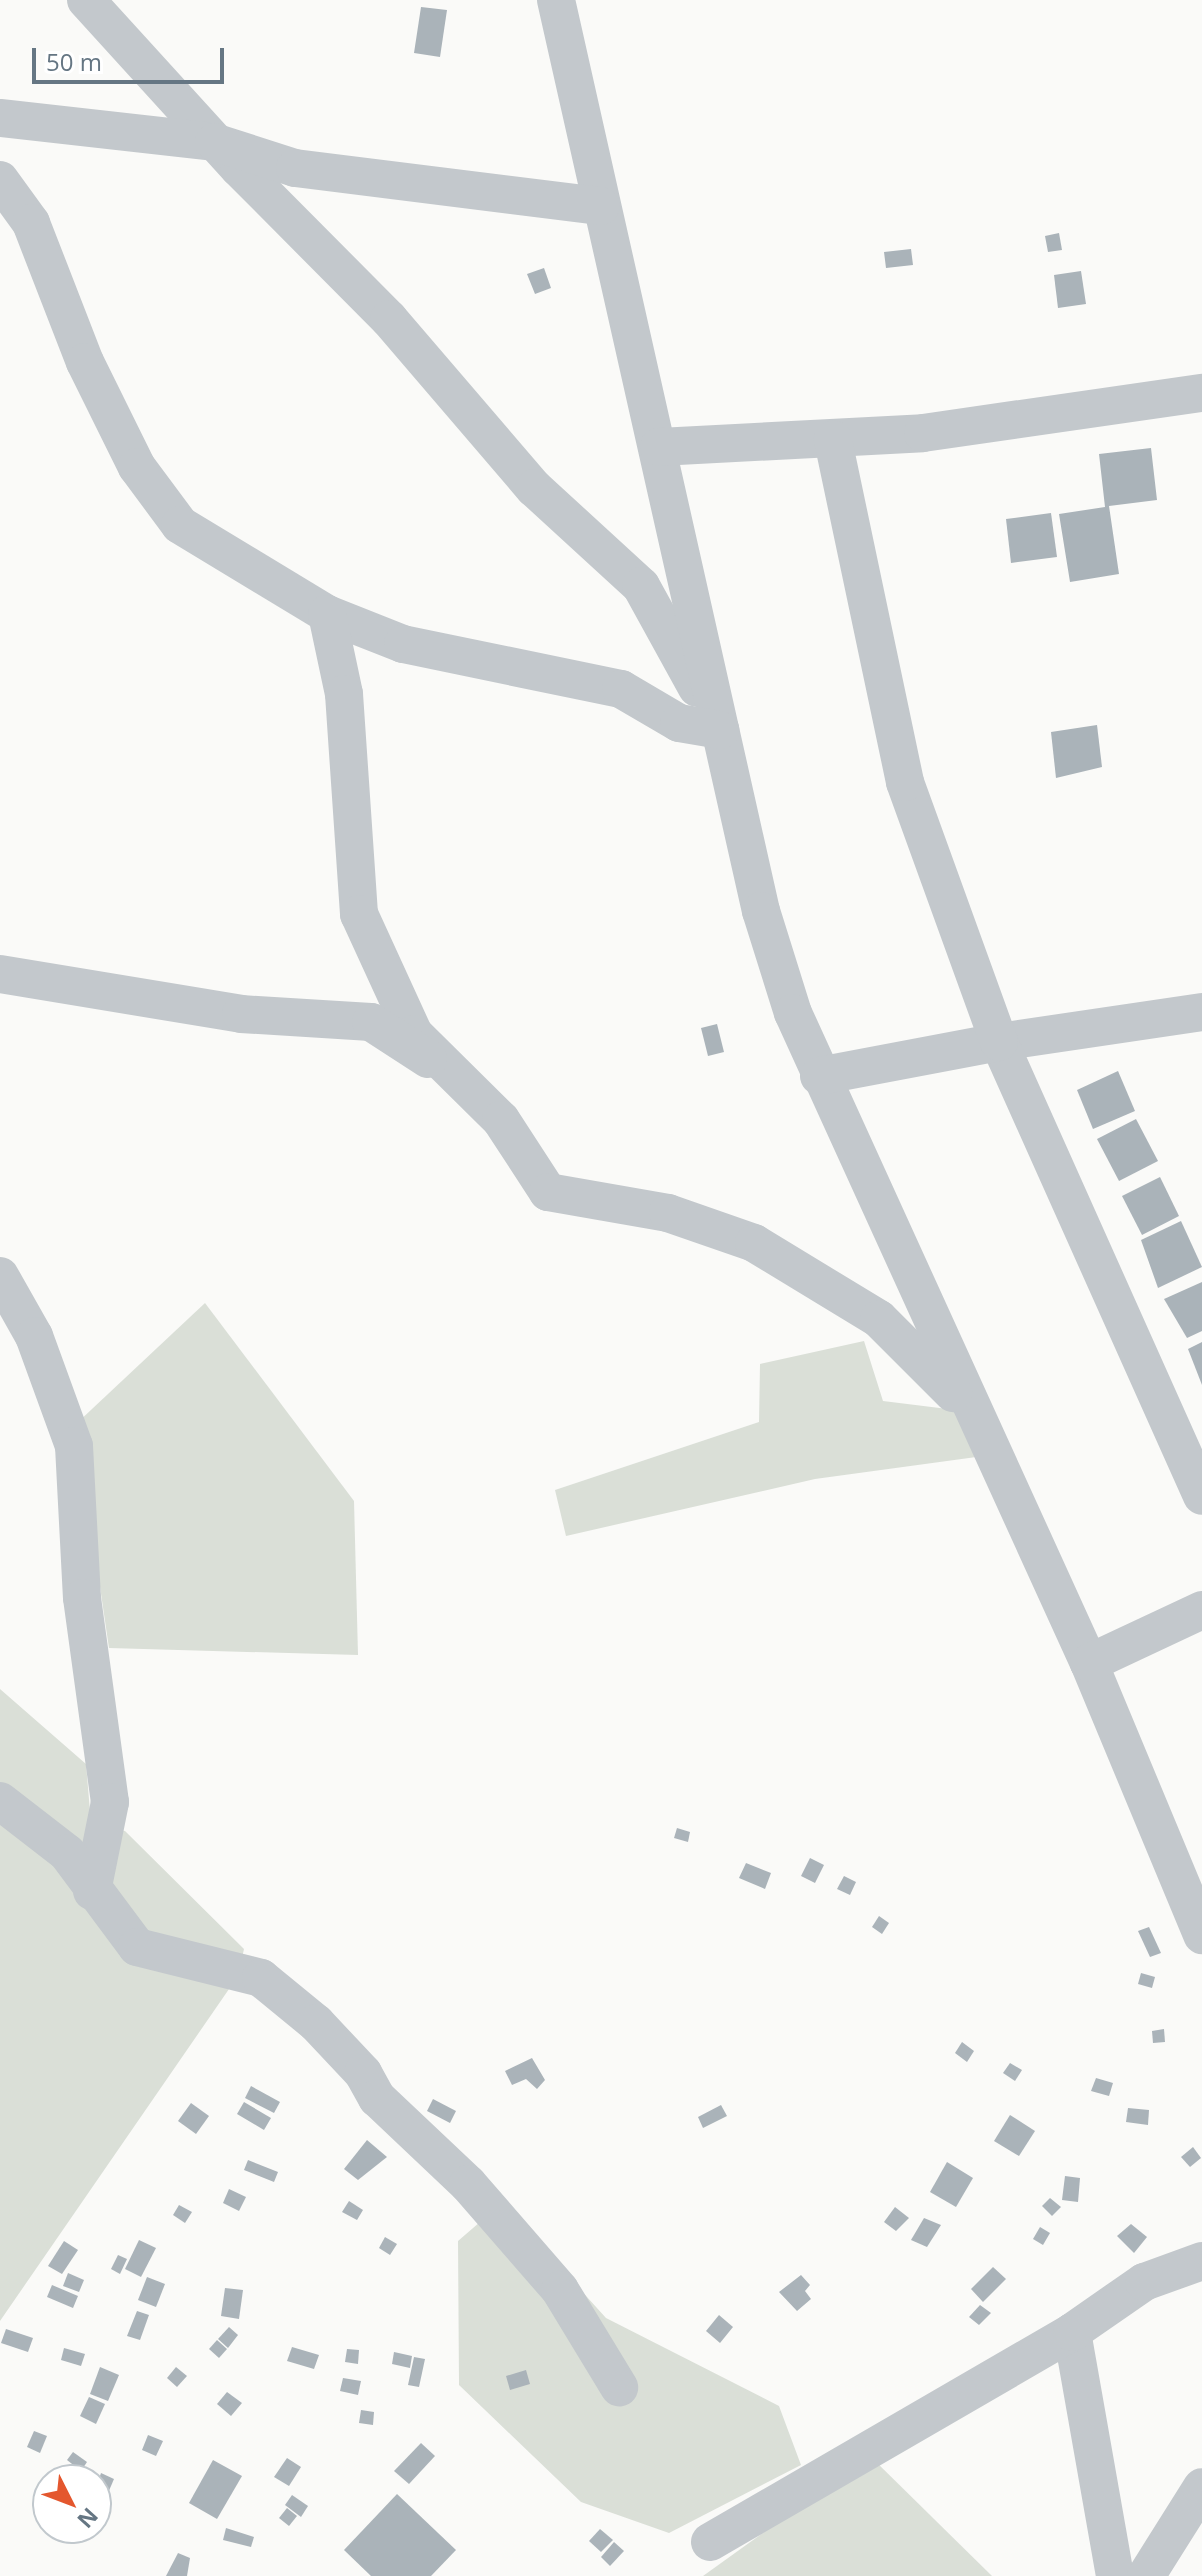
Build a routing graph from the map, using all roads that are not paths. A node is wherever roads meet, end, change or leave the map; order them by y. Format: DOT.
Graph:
graph roads {
  1 [pos="86,0"];
  2 [pos="556,0"];
  3 [pos="0,118"];
  4 [pos="214,142"];
  5 [pos="0,180"];
  6 [pos="601,206"];
  7 [pos="1202,393"];
  8 [pos="833,439"];
  9 [pos="659,447"];
  10 [pos="327,614"];
  11 [pos="720,730"];
  12 [pos="0,974"];
  13 [pos="1202,1012"];
  14 [pos="999,1042"];
  15 [pos="819,1076"];
  16 [pos="467,1085"];
  17 [pos="0,1276"];
  18 [pos="972,1412"];
  19 [pos="1202,1496"];
  20 [pos="1202,1610"];
  21 [pos="1089,1663"];
  22 [pos="0,1801"];
  23 [pos="92,1891"];
  24 [pos="1202,1935"];
  25 [pos="1202,2261"];
  26 [pos="1072,2332"];
  27 [pos="619,2387"];
  28 [pos="1202,2487"];
  29 [pos="710,2542"];
  30 [pos="1115,2576"];
  31 [pos="1146,2576"];
  1 -- 4 [label="street"];
  2 -- 6 [label="street"];
  3 -- 4 [label="street"];
  4 -- 6 [label="street"];
  4 -- 11 [label="street"];
  5 -- 10 [label="street"];
  6 -- 9 [label="street"];
  7 -- 8 [label="street"];
  8 -- 9 [label="street"];
  8 -- 14 [label="street"];
  9 -- 11 [label="street"];
  10 -- 11 [label="street"];
  10 -- 16 [label="street"];
  11 -- 15 [label="street"];
  12 -- 16 [label="street"];
  13 -- 14 [label="street"];
  14 -- 15 [label="street"];
  14 -- 19 [label="street"];
  15 -- 18 [label="street"];
  16 -- 18 [label="street"];
  17 -- 23 [label="street"];
  18 -- 21 [label="street"];
  20 -- 21 [label="street"];
  21 -- 24 [label="street"];
  22 -- 23 [label="street"];
  23 -- 27 [label="street"];
  25 -- 26 [label="street"];
  26 -- 29 [label="street"];
  26 -- 30 [label="street"];
  28 -- 31 [label="street"];
}
